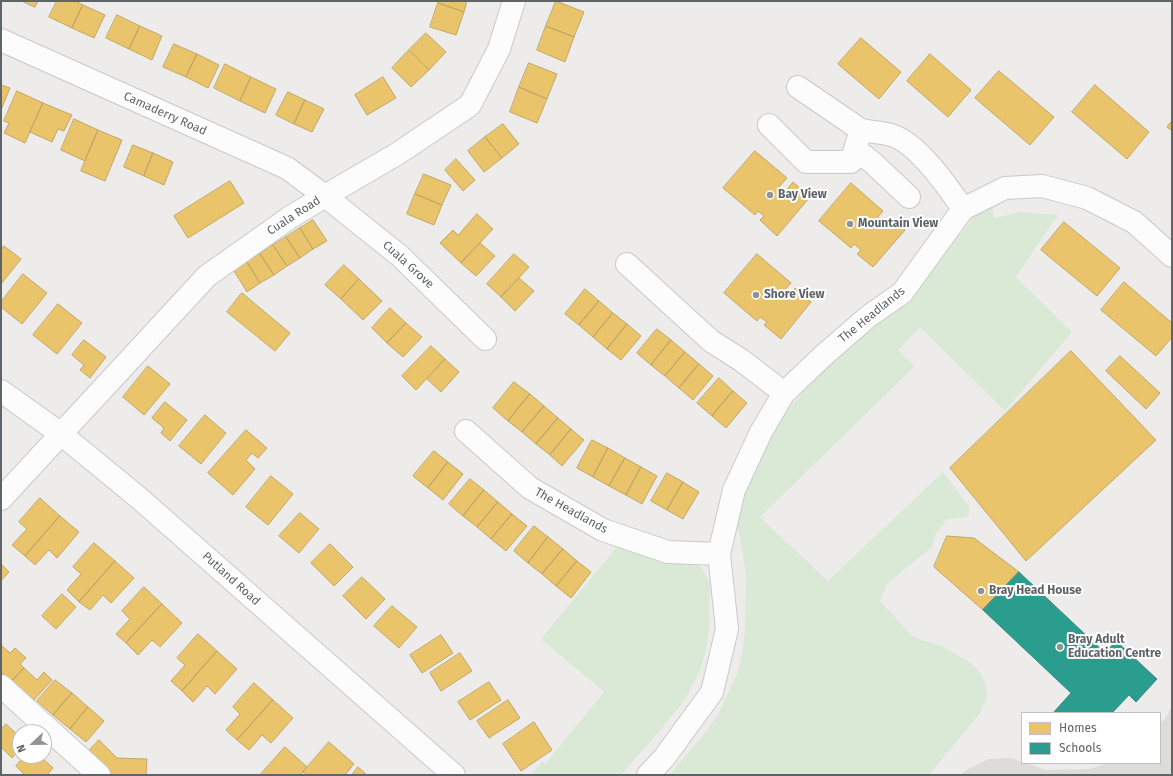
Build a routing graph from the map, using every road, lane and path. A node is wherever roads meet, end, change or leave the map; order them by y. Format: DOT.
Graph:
graph roads {
  1 [pos="514,1"];
  2 [pos="1,40"];
  3 [pos="798,87"];
  4 [pos="769,125"];
  5 [pos="858,140"];
  6 [pos="325,196"];
  7 [pos="909,197"];
  8 [pos="963,209"];
  9 [pos="1172,256"];
  10 [pos="627,264"];
  11 [pos="486,339"];
  12 [pos="1,391"];
  13 [pos="784,393"];
  14 [pos="466,430"];
  15 [pos="61,434"];
  16 [pos="1,499"];
  17 [pos="719,554"];
  18 [pos="1,686"];
  19 [pos="99,775"];
  20 [pos="454,775"];
  21 [pos="648,775"];
  1 -- 6 [label="street, Cuala Road"];
  2 -- 6 [label="street, Camaderry Road"];
  3 -- 5 [label="street"];
  4 -- 5 [label="street"];
  5 -- 7 [label="street"];
  5 -- 8 [label="street"];
  6 -- 11 [label="street, Cuala Grove"];
  6 -- 15 [label="street, Cuala Road"];
  8 -- 9 [label="street, The Headlands"];
  8 -- 13 [label="street, The Headlands"];
  10 -- 13 [label="street"];
  12 -- 15 [label="street, Putland Road"];
  13 -- 17 [label="street, The Headlands"];
  14 -- 17 [label="street, The Headlands"];
  15 -- 16 [label="street, Cuala Road"];
  15 -- 20 [label="street, Putland Road"];
  17 -- 21 [label="street, The Headlands"];
  18 -- 19 [label="street"];
}
